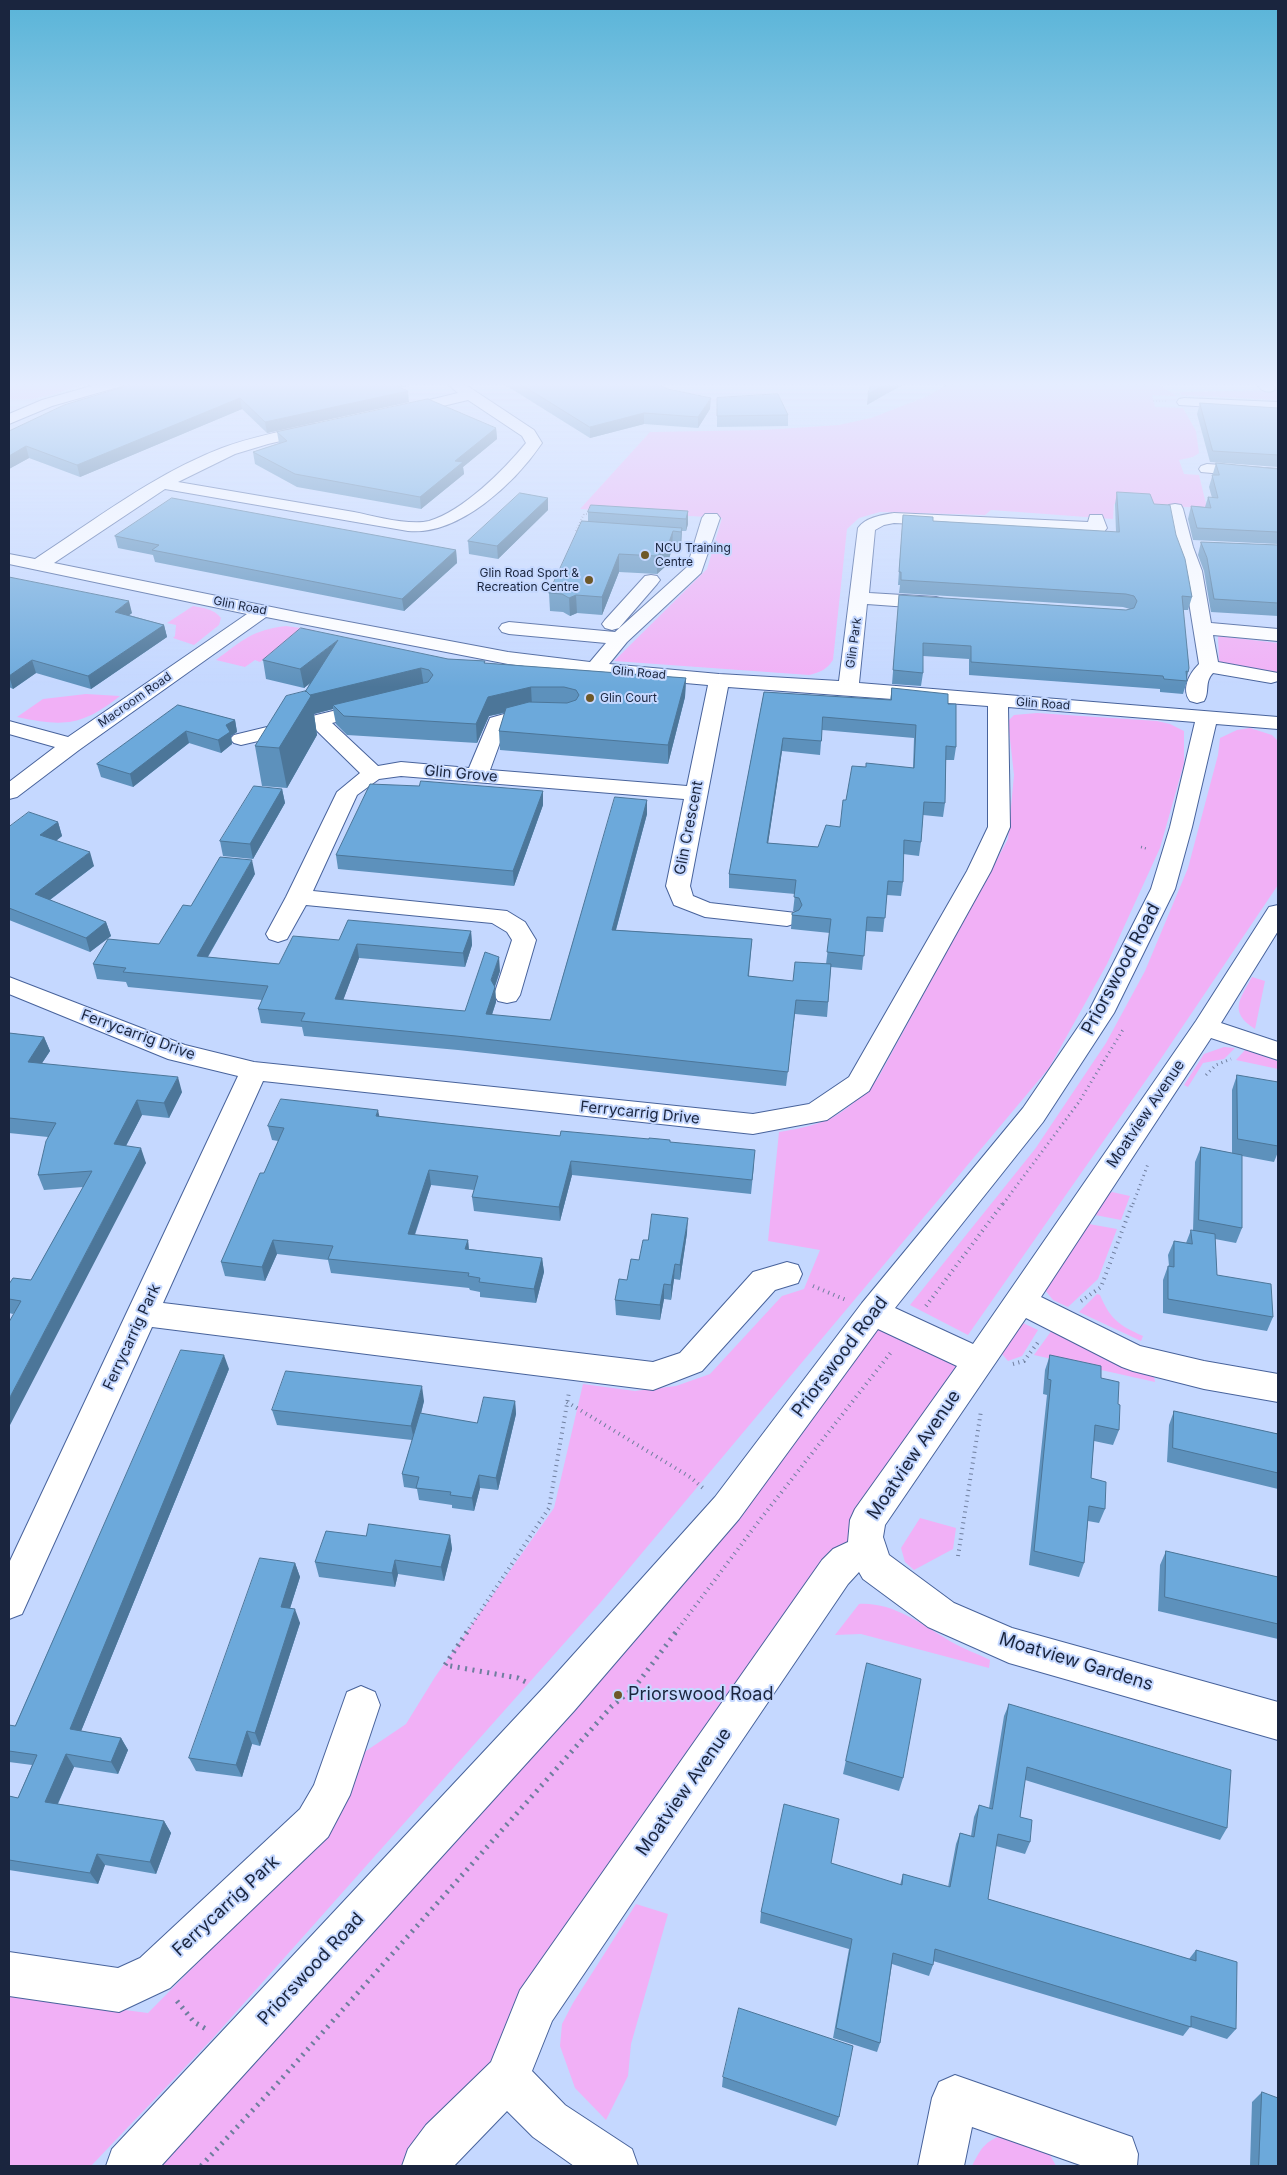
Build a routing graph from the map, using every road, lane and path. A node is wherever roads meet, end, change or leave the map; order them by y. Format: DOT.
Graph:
graph roads {
  1 [pos="138,484"];
  2 [pos="164,484"];
  3 [pos="494,484"];
  4 [pos="156,489"];
  5 [pos="1175,509"];
  6 [pos="593,514"];
  7 [pos="711,518"];
  8 [pos="1096,520"];
  9 [pos="576,530"];
  10 [pos="684,538"];
  11 [pos="704,540"];
  12 [pos="1184,547"];
  13 [pos="1203,548"];
  14 [pos="9,559"];
  15 [pos="38,565"];
  16 [pos="651,580"];
  17 [pos="860,598"];
  18 [pos="958,604"];
  19 [pos="263,610"];
  20 [pos="509,628"];
  21 [pos="1202,628"];
  22 [pos="1278,635"];
  23 [pos="611,636"];
  24 [pos="1209,666"];
  25 [pos="595,669"];
  26 [pos="1271,677"];
  27 [pos="719,680"];
  28 [pos="848,688"];
  29 [pos="998,701"];
  30 [pos="385,704"];
  31 [pos="1202,707"];
  32 [pos="558,714"];
  33 [pos="318,720"];
  34 [pos="1278,723"];
  35 [pos="9,727"];
  36 [pos="241,738"];
  37 [pos="71,745"];
  38 [pos="373,773"];
  39 [pos="477,776"];
  40 [pos="9,792"];
  41 [pos="696,793"];
  42 [pos="298,897"];
  43 [pos="1278,912"];
  44 [pos="787,918"];
  45 [pos="278,934"];
  46 [pos="9,985"];
  47 [pos="508,995"];
  48 [pos="1127,1021"];
  49 [pos="1205,1027"];
  50 [pos="1249,1041"];
  51 [pos="1278,1051"];
  52 [pos="254,1071"];
  53 [pos="1205,1076"];
  54 [pos="1150,1160"];
  55 [pos="787,1274"];
  56 [pos="1021,1301"];
  57 [pos="873,1312"];
  58 [pos="144,1313"];
  59 [pos="1056,1319"];
  60 [pos="909,1328"];
  61 [pos="994,1363"];
  62 [pos="576,1365"];
  63 [pos="1278,1388"];
  64 [pos="567,1402"];
  65 [pos="983,1402"];
  66 [pos="727,1508"];
  67 [pos="868,1552"];
  68 [pos="958,1556"];
  69 [pos="9,1602"];
  70 [pos="560,1698"];
  71 [pos="361,1705"];
  72 [pos="1278,1721"];
  73 [pos="154,1973"];
  74 [pos="9,1974"];
  75 [pos="238,2048"];
  76 [pos="507,2078"];
  77 [pos="129,2166"];
  78 [pos="201,2166"];
  79 [pos="425,2166"];
  80 [pos="615,2166"];
  81 [pos="942,2166"];
  82 [pos="1114,2166"];
  1 -- 4 [label="street"];
  2 -- 4 [label="street"];
  3 -- 4 [label="street"];
  4 -- 15 [label="street"];
  5 -- 12 [label="street"];
  6 -- 9 [label="path"];
  7 -- 11 [label="street"];
  8 -- 17 [label="street, Glin Park"];
  10 -- 11 [label="street"];
  11 -- 23 [label="street"];
  12 -- 13 [label="street"];
  12 -- 21 [label="street"];
  14 -- 15 [label="street, Glin Road"];
  15 -- 19 [label="street, Glin Road"];
  16 -- 23 [label="street"];
  17 -- 18 [label="street, Glin Park"];
  17 -- 28 [label="street, Glin Park"];
  19 -- 25 [label="street, Glin Road"];
  19 -- 37 [label="street, Macroom Road"];
  20 -- 23 [label="street"];
  21 -- 22 [label="street"];
  21 -- 24 [label="street"];
  23 -- 25 [label="street"];
  24 -- 26 [label="street"];
  24 -- 31 [label="street, Priorswood Road"];
  25 -- 27 [label="street, Glin Road"];
  27 -- 28 [label="street, Glin Road"];
  27 -- 41 [label="street, Glin Crescent"];
  28 -- 29 [label="street, Glin Road"];
  29 -- 31 [label="street, Glin Road"];
  29 -- 52 [label="street, Ferrycarrig Drive"];
  30 -- 33 [label="street"];
  31 -- 34 [label="street, Glin Road"];
  31 -- 57 [label="street, Priorswood Road"];
  32 -- 39 [label="street"];
  33 -- 36 [label="street"];
  33 -- 38 [label="street"];
  35 -- 37 [label="street"];
  37 -- 40 [label="street, Macroom Road"];
  38 -- 39 [label="street, Glin Grove"];
  38 -- 42 [label="street, Glin Grove"];
  39 -- 41 [label="street, Glin Grove"];
  41 -- 44 [label="street, Glin Crescent"];
  42 -- 45 [label="street, Glin Grove"];
  42 -- 47 [label="street"];
  43 -- 49 [label="street, Moatview Avenue"];
  46 -- 52 [label="street, Ferrycarrig Drive"];
  48 -- 60 [label="path"];
  49 -- 50 [label="street"];
  49 -- 56 [label="street, Moatview Avenue"];
  50 -- 51 [label="street"];
  50 -- 53 [label="path"];
  52 -- 58 [label="street, Ferrycarrig Park"];
  54 -- 59 [label="path"];
  55 -- 57 [label="path"];
  55 -- 62 [label="street"];
  56 -- 59 [label="street"];
  56 -- 61 [label="street, Moatview Avenue"];
  57 -- 60 [label="street"];
  57 -- 66 [label="street, Priorswood Road"];
  58 -- 62 [label="street"];
  58 -- 69 [label="street, Ferrycarrig Park"];
  59 -- 61 [label="path"];
  59 -- 63 [label="street"];
  60 -- 61 [label="street"];
  60 -- 78 [label="path"];
  61 -- 67 [label="street, Moatview Avenue"];
  62 -- 64 [label="path"];
  64 -- 66 [label="path"];
  64 -- 70 [label="path"];
  65 -- 68 [label="path"];
  66 -- 70 [label="street, Priorswood Road"];
  67 -- 72 [label="street, Moatview Gardens"];
  67 -- 76 [label="street, Moatview Avenue"];
  70 -- 75 [label="street, Priorswood Road"];
  71 -- 73 [label="street, Ferrycarrig Park"];
  73 -- 74 [label="street, Ferrycarrig Park"];
  73 -- 75 [label="path"];
  75 -- 77 [label="street, Priorswood Road"];
  76 -- 79 [label="street, Moatview Avenue"];
  76 -- 80 [label="street"];
  81 -- 82 [label="street"];
}
